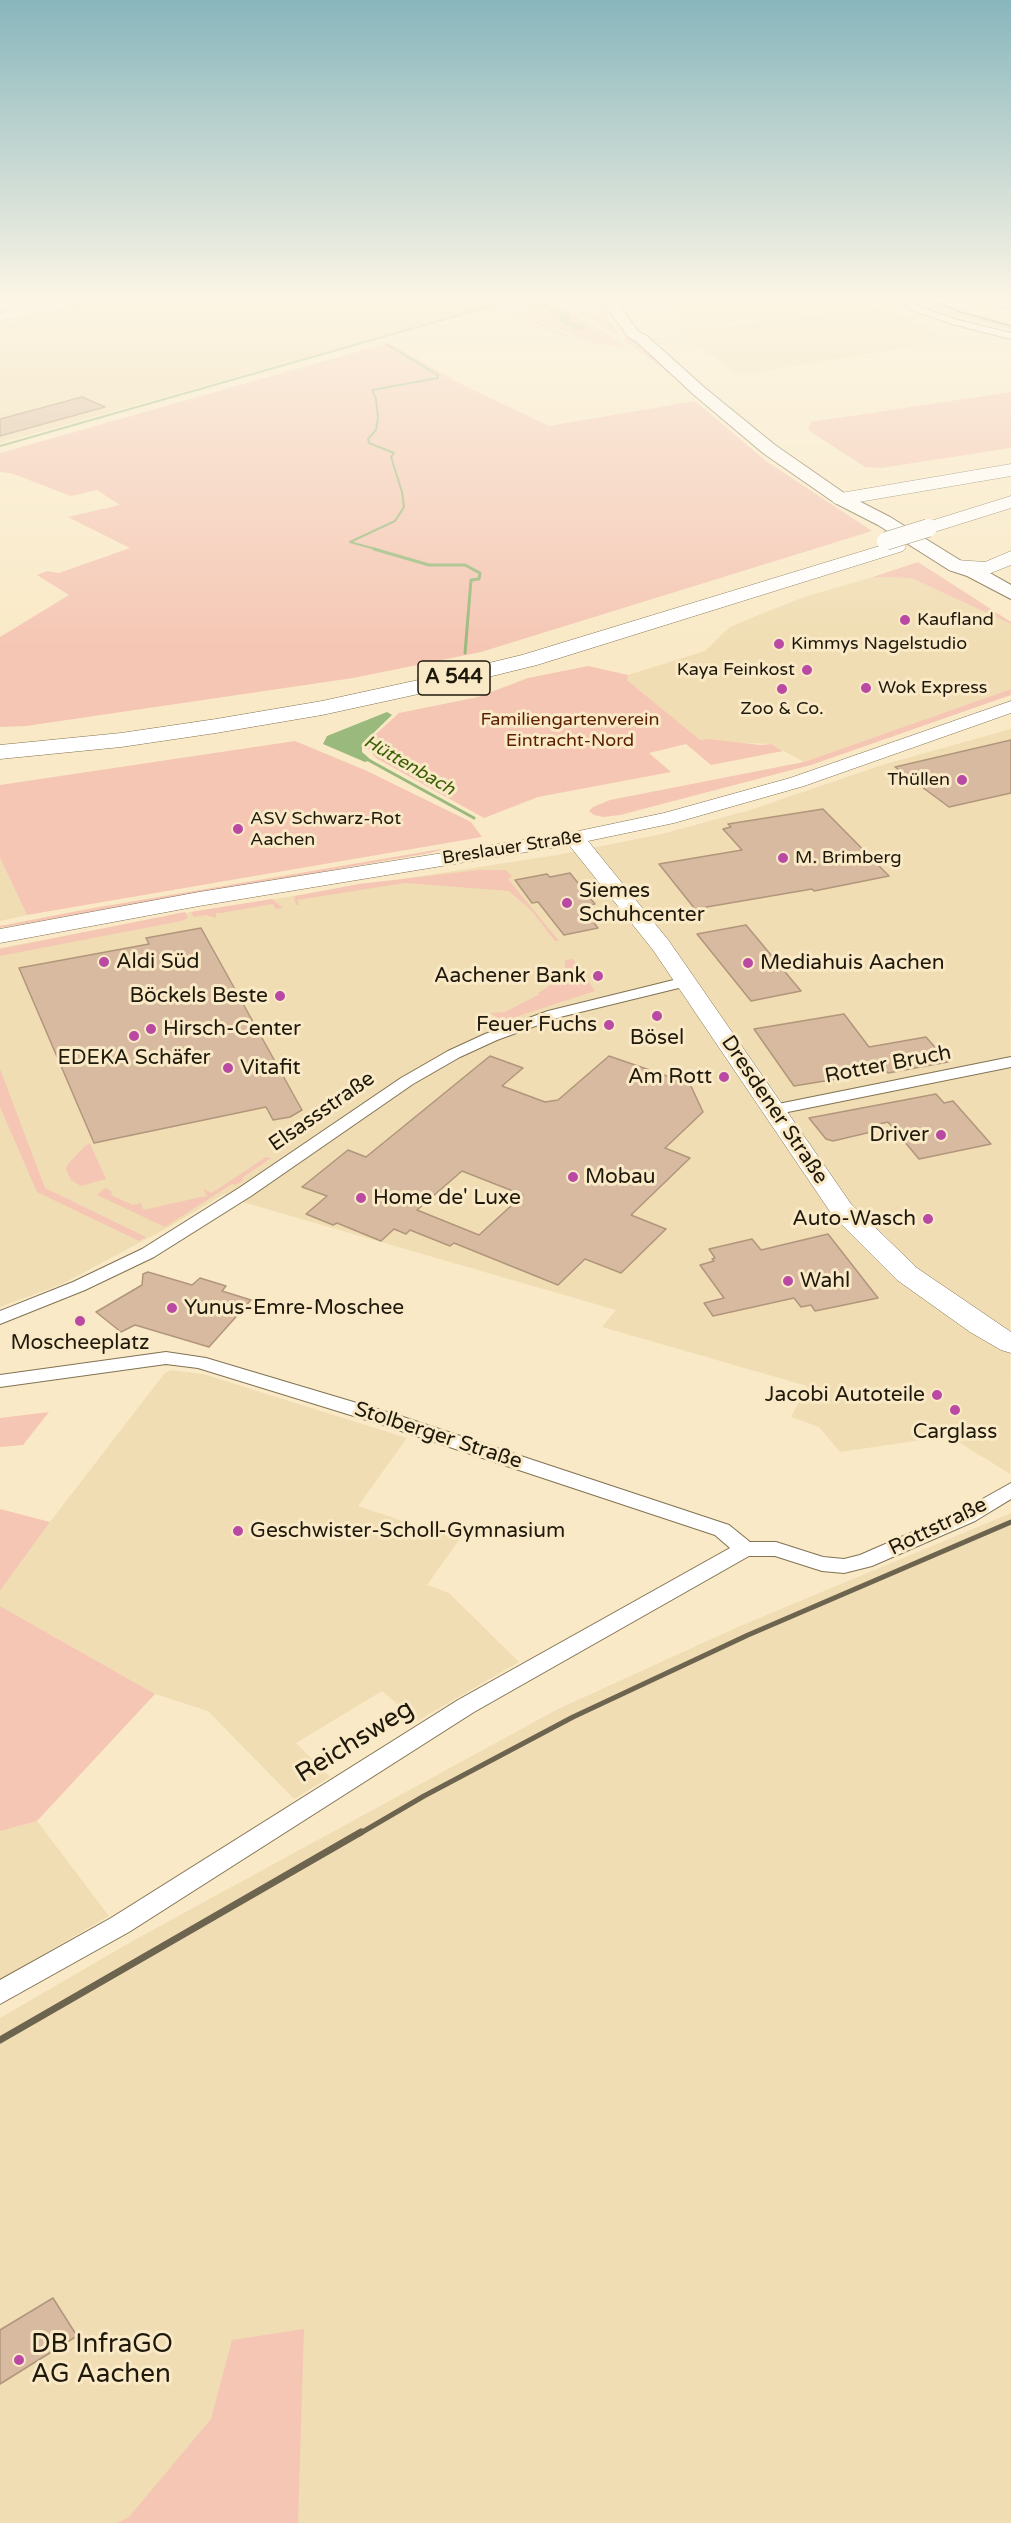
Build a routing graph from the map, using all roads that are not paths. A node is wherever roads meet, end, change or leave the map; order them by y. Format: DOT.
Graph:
graph roads {
  1 [pos="726,413"];
  2 [pos="738,413"];
  3 [pos="1011,470"];
  4 [pos="827,480"];
  5 [pos="904,487"];
  6 [pos="847,497"];
  7 [pos="1011,502"];
  8 [pos="1011,510"];
  9 [pos="933,531"];
  10 [pos="889,536"];
  11 [pos="1007,559"];
  12 [pos="956,566"];
  13 [pos="1006,590"];
  14 [pos="1011,606"];
  15 [pos="1011,707"];
  16 [pos="0,744"];
  17 [pos="0,752"];
  18 [pos="574,838"];
  19 [pos="0,936"];
  20 [pos="686,982"];
  21 [pos="1011,1062"];
  22 [pos="772,1110"];
  23 [pos="0,1318"];
  24 [pos="1011,1344"];
  25 [pos="0,1381"];
  26 [pos="1011,1490"];
  27 [pos="745,1549"];
  28 [pos="0,1993"];
  1 -- 6 [label="main road"];
  2 -- 4 [label="main road"];
  3 -- 5 [label="highway"];
  4 -- 5 [label="highway"];
  4 -- 6 [label="main road"];
  5 -- 6 [label="highway"];
  6 -- 10 [label="main road"];
  7 -- 9 [label="highway, A 544"];
  8 -- 9 [label="highway, A 544"];
  9 -- 10 [label="highway, A 544"];
  10 -- 12 [label="main road"];
  10 -- 16 [label="highway, A 544"];
  10 -- 17 [label="highway, A 544"];
  11 -- 12 [label="highway"];
  11 -- 13 [label="highway"];
  12 -- 13 [label="main road"];
  12 -- 14 [label="main road"];
  15 -- 18 [label="main road, Breslauer Straße"];
  18 -- 19 [label="main road, Breslauer Straße"];
  18 -- 20 [label="main road, Dresdener Straße"];
  20 -- 22 [label="main road, Dresdener Straße"];
  20 -- 23 [label="street, Elsassstraße"];
  21 -- 22 [label="street, Rotter Bruch"];
  22 -- 24 [label="main road, Dresdener Straße"];
  25 -- 27 [label="street, Stolberger Straße"];
  26 -- 27 [label="street, Rottstraße"];
  27 -- 28 [label="street, Reichsweg"];
}
